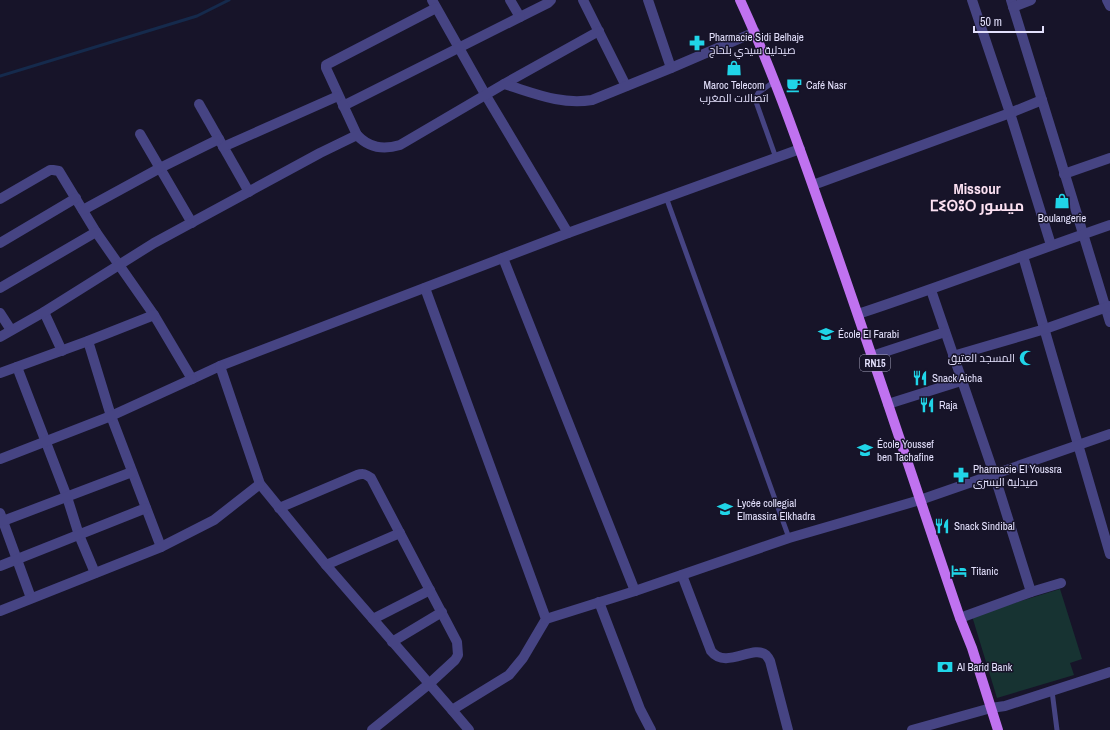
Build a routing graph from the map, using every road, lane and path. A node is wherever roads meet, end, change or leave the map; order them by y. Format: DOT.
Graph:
graph roads {
  1 [pos="510,0"];
  2 [pos="551,0"];
  3 [pos="583,0"];
  4 [pos="648,0"];
  5 [pos="740,0"];
  6 [pos="972,0"];
  7 [pos="1031,0"];
  8 [pos="1107,0"];
  9 [pos="434,4"];
  10 [pos="1012,4"];
  11 [pos="1110,6"];
  12 [pos="520,17"];
  13 [pos="599,31"];
  14 [pos="755,32"];
  15 [pos="458,47"];
  16 [pos="671,68"];
  17 [pos="775,81"];
  18 [pos="504,84"];
  19 [pos="626,86"];
  20 [pos="485,94"];
  21 [pos="338,96"];
  22 [pos="1042,100"];
  23 [pos="199,104"];
  24 [pos="343,106"];
  25 [pos="1010,113"];
  26 [pos="140,134"];
  27 [pos="357,134"];
  28 [pos="221,143"];
  29 [pos="800,149"];
  30 [pos="776,158"];
  31 [pos="1110,158"];
  32 [pos="160,168"];
  33 [pos="1064,174"];
  34 [pos="813,185"];
  35 [pos="249,192"];
  36 [pos="666,197"];
  37 [pos="76,198"];
  38 [pos="0,199"];
  39 [pos="84,210"];
  40 [pos="192,223"];
  41 [pos="1110,225"];
  42 [pos="96,232"];
  43 [pos="568,233"];
  44 [pos="1084,234"];
  45 [pos="0,243"];
  46 [pos="1051,245"];
  47 [pos="1023,256"];
  48 [pos="502,258"];
  49 [pos="119,265"];
  50 [pos="0,288"];
  51 [pos="425,288"];
  52 [pos="930,290"];
  53 [pos="1108,307"];
  54 [pos="44,312"];
  55 [pos="0,313"];
  56 [pos="858,314"];
  57 [pos="154,315"];
  58 [pos="1110,322"];
  59 [pos="1045,329"];
  60 [pos="11,330"];
  61 [pos="945,332"];
  62 [pos="0,337"];
  63 [pos="88,341"];
  64 [pos="62,351"];
  65 [pos="872,356"];
  66 [pos="953,356"];
  67 [pos="220,366"];
  68 [pos="17,367"];
  69 [pos="0,373"];
  70 [pos="192,378"];
  71 [pos="961,381"];
  72 [pos="888,404"];
  73 [pos="111,416"];
  74 [pos="1110,434"];
  75 [pos="45,442"];
  76 [pos="1078,446"];
  77 [pos="0,458"];
  78 [pos="132,472"];
  79 [pos="994,474"];
  80 [pos="260,484"];
  81 [pos="66,498"];
  82 [pos="920,500"];
  83 [pos="146,508"];
  84 [pos="279,508"];
  85 [pos="2,517"];
  86 [pos="400,533"];
  87 [pos="79,535"];
  88 [pos="789,538"];
  89 [pos="161,548"];
  90 [pos="1110,554"];
  91 [pos="17,559"];
  92 [pos="326,565"];
  93 [pos="0,566"];
  94 [pos="95,573"];
  95 [pos="682,575"];
  96 [pos="1061,583"];
  97 [pos="430,590"];
  98 [pos="635,591"];
  99 [pos="1031,592"];
  100 [pos="31,598"];
  101 [pos="599,602"];
  102 [pos="0,611"];
  103 [pos="442,612"];
  104 [pos="960,618"];
  105 [pos="372,619"];
  106 [pos="546,619"];
  107 [pos="392,642"];
  108 [pos="1110,672"];
  109 [pos="429,684"];
  110 [pos="1052,691"];
  111 [pos="991,708"];
  112 [pos="452,710"];
  113 [pos="925,728"];
  114 [pos="372,730"];
  115 [pos="469,730"];
  116 [pos="651,730"];
  117 [pos="788,730"];
  118 [pos="912,730"];
  119 [pos="998,730"];
  120 [pos="1057,730"];
  1 -- 12 [label="street"];
  2 -- 12 [label="street"];
  3 -- 13 [label="street"];
  4 -- 16 [label="street"];
  5 -- 14 [label="main road, RN15"];
  6 -- 25 [label="street"];
  7 -- 10 [label="street"];
  8 -- 11 [label="street"];
  9 -- 15 [label="street"];
  9 -- 21 [label="street"];
  10 -- 22 [label="street"];
  12 -- 15 [label="street"];
  13 -- 18 [label="street"];
  13 -- 19 [label="street"];
  14 -- 16 [label="street"];
  14 -- 17 [label="main road, RN15"];
  15 -- 20 [label="street"];
  15 -- 24 [label="street"];
  16 -- 19 [label="street"];
  17 -- 29 [label="main road, RN15"];
  17 -- 30 [label="lane"];
  18 -- 19 [label="street"];
  18 -- 20 [label="street"];
  20 -- 27 [label="street"];
  20 -- 43 [label="street"];
  21 -- 24 [label="street"];
  21 -- 28 [label="street"];
  22 -- 25 [label="street"];
  22 -- 33 [label="street"];
  23 -- 28 [label="street"];
  24 -- 27 [label="street"];
  25 -- 34 [label="street"];
  25 -- 46 [label="street"];
  26 -- 32 [label="street"];
  27 -- 35 [label="street"];
  28 -- 32 [label="street"];
  28 -- 35 [label="street"];
  29 -- 30 [label="street"];
  29 -- 34 [label="main road, RN15"];
  30 -- 36 [label="street"];
  31 -- 33 [label="street"];
  32 -- 39 [label="street"];
  32 -- 40 [label="street"];
  33 -- 44 [label="street"];
  34 -- 56 [label="main road, RN15"];
  35 -- 40 [label="street"];
  36 -- 43 [label="street"];
  36 -- 88 [label="lane"];
  37 -- 38 [label="street"];
  37 -- 39 [label="street"];
  37 -- 45 [label="street"];
  39 -- 42 [label="street"];
  40 -- 49 [label="street"];
  41 -- 44 [label="street"];
  42 -- 49 [label="street"];
  42 -- 50 [label="street"];
  43 -- 48 [label="street"];
  44 -- 46 [label="street"];
  44 -- 53 [label="street"];
  46 -- 47 [label="street"];
  47 -- 52 [label="street"];
  47 -- 59 [label="street"];
  48 -- 51 [label="street"];
  48 -- 98 [label="street"];
  49 -- 54 [label="street"];
  49 -- 57 [label="street"];
  51 -- 67 [label="street"];
  51 -- 106 [label="street"];
  52 -- 56 [label="street"];
  52 -- 61 [label="street"];
  53 -- 58 [label="street"];
  53 -- 59 [label="street"];
  54 -- 60 [label="street"];
  54 -- 64 [label="street"];
  55 -- 60 [label="street"];
  56 -- 65 [label="main road, RN15"];
  57 -- 63 [label="street"];
  57 -- 70 [label="street"];
  59 -- 66 [label="street"];
  59 -- 76 [label="street"];
  60 -- 62 [label="street"];
  61 -- 65 [label="street"];
  61 -- 66 [label="street"];
  63 -- 64 [label="street"];
  63 -- 73 [label="street"];
  64 -- 68 [label="street"];
  65 -- 72 [label="main road, RN15"];
  66 -- 71 [label="street"];
  67 -- 70 [label="street"];
  67 -- 80 [label="street"];
  68 -- 69 [label="street"];
  68 -- 75 [label="street"];
  70 -- 73 [label="street"];
  71 -- 72 [label="street"];
  71 -- 79 [label="street"];
  72 -- 82 [label="main road, RN15"];
  73 -- 75 [label="street"];
  73 -- 78 [label="street"];
  74 -- 76 [label="street"];
  75 -- 77 [label="street"];
  75 -- 81 [label="street"];
  76 -- 79 [label="street"];
  76 -- 90 [label="street"];
  78 -- 81 [label="street"];
  78 -- 83 [label="street"];
  79 -- 82 [label="street"];
  79 -- 99 [label="street"];
  80 -- 84 [label="street"];
  80 -- 89 [label="street"];
  81 -- 85 [label="street"];
  81 -- 87 [label="street"];
  82 -- 88 [label="street"];
  82 -- 104 [label="main road, RN15"];
  83 -- 87 [label="street"];
  83 -- 89 [label="street"];
  84 -- 86 [label="street"];
  84 -- 92 [label="street"];
  85 -- 91 [label="street"];
  86 -- 92 [label="street"];
  86 -- 97 [label="street"];
  87 -- 91 [label="street"];
  87 -- 94 [label="street"];
  88 -- 95 [label="street"];
  89 -- 94 [label="street"];
  91 -- 93 [label="street"];
  91 -- 100 [label="street"];
  92 -- 105 [label="street"];
  94 -- 100 [label="street"];
  95 -- 98 [label="street"];
  95 -- 117 [label="street"];
  96 -- 99 [label="street"];
  97 -- 103 [label="street"];
  97 -- 105 [label="street"];
  98 -- 101 [label="street"];
  99 -- 104 [label="street"];
  100 -- 102 [label="street"];
  101 -- 106 [label="street"];
  101 -- 116 [label="street"];
  103 -- 107 [label="street"];
  103 -- 109 [label="street"];
  104 -- 111 [label="main road, RN15"];
  105 -- 107 [label="street"];
  106 -- 112 [label="street"];
  107 -- 109 [label="street"];
  108 -- 110 [label="street"];
  109 -- 112 [label="street"];
  109 -- 114 [label="street"];
  110 -- 111 [label="street"];
  110 -- 120 [label="lane"];
  111 -- 113 [label="street"];
  111 -- 119 [label="main road, RN15"];
  112 -- 115 [label="street"];
  113 -- 118 [label="street"];
}
